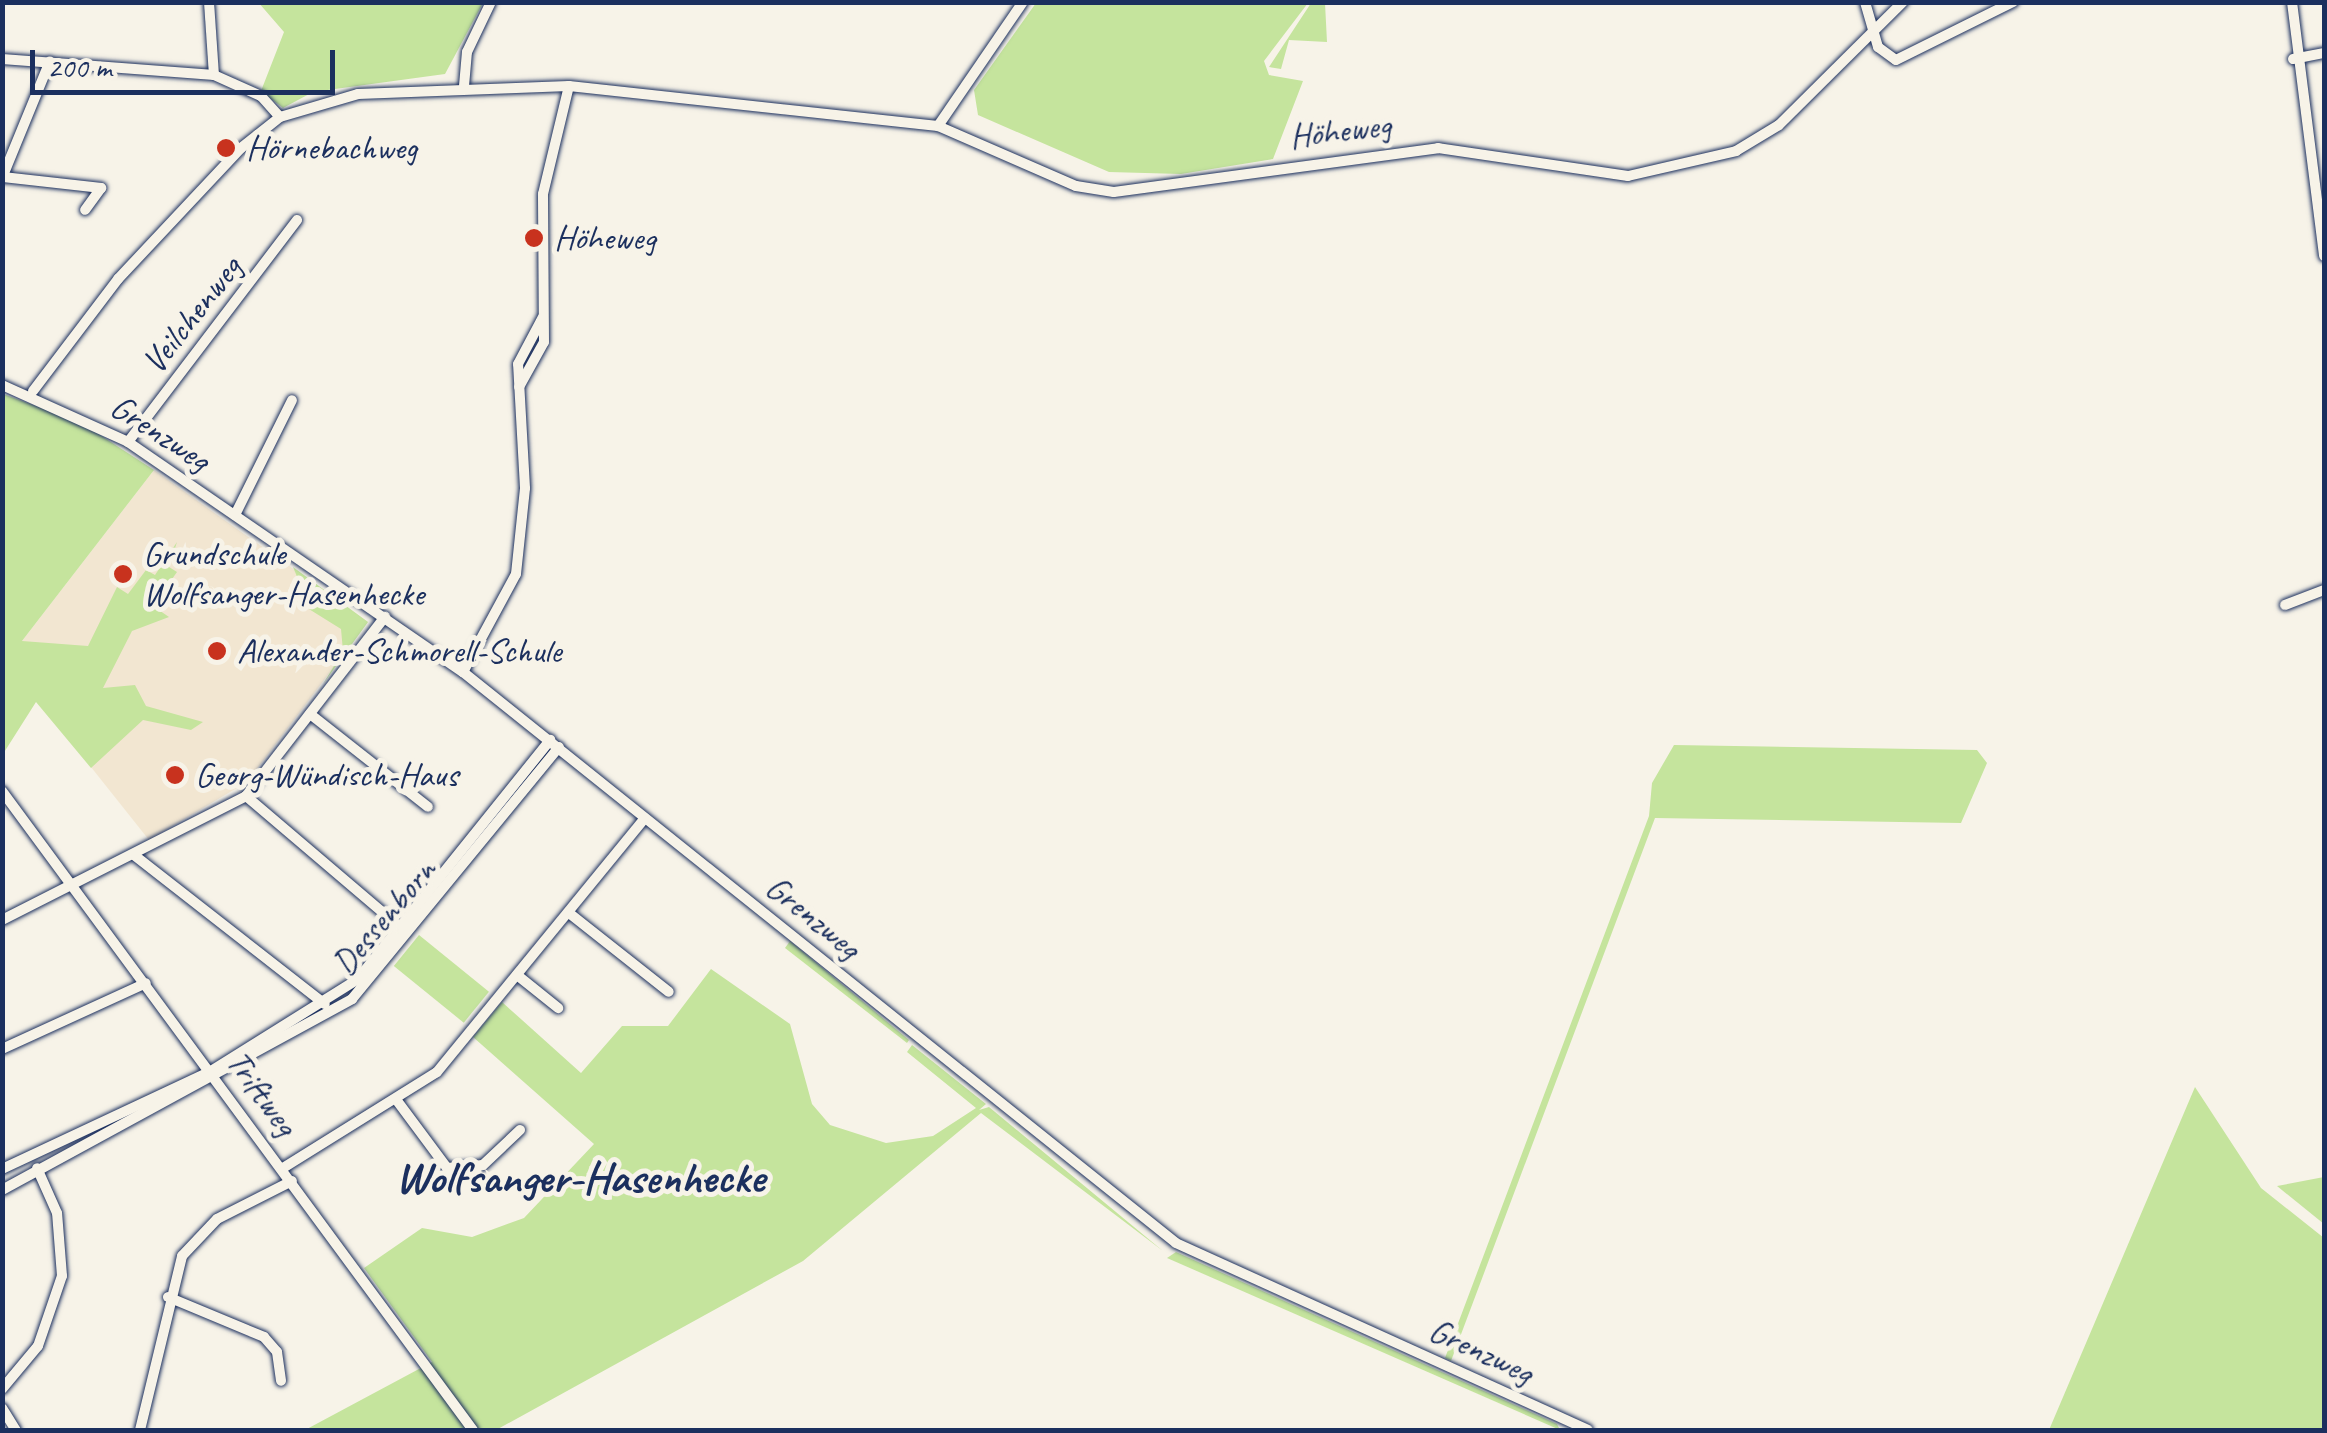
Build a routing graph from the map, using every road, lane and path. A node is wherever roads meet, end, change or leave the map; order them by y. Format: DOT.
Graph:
graph roads {
  1 [pos="209,2"];
  2 [pos="491,2"];
  3 [pos="1023,2"];
  4 [pos="1865,2"];
  5 [pos="1903,2"];
  6 [pos="2013,2"];
  7 [pos="2292,2"];
  8 [pos="1873,36"];
  9 [pos="2324,54"];
  10 [pos="2,59"];
  11 [pos="2293,59"];
  12 [pos="50,61"];
  13 [pos="214,75"];
  14 [pos="464,86"];
  15 [pos="569,86"];
  16 [pos="280,117"];
  17 [pos="938,126"];
  18 [pos="3,177"];
  19 [pos="2321,208"];
  20 [pos="85,210"];
  21 [pos="297,220"];
  22 [pos="2324,256"];
  23 [pos="543,317"];
  24 [pos="2,385"];
  25 [pos="520,387"];
  26 [pos="33,392"];
  27 [pos="292,400"];
  28 [pos="128,442"];
  29 [pos="235,516"];
  30 [pos="2324,590"];
  31 [pos="2284,604"];
  32 [pos="385,617"];
  33 [pos="463,672"];
  34 [pos="310,714"];
  35 [pos="555,744"];
  36 [pos="2,790"];
  37 [pos="246,796"];
  38 [pos="428,807"];
  39 [pos="646,818"];
  40 [pos="134,855"];
  41 [pos="74,887"];
  42 [pos="569,913"];
  43 [pos="2,920"];
  44 [pos="400,928"];
  45 [pos="517,975"];
  46 [pos="146,983"];
  47 [pos="670,992"];
  48 [pos="325,1004"];
  49 [pos="558,1008"];
  50 [pos="2,1049"];
  51 [pos="214,1075"];
  52 [pos="398,1102"];
  53 [pos="520,1130"];
  54 [pos="2,1168"];
  55 [pos="37,1168"];
  56 [pos="283,1168"];
  57 [pos="292,1181"];
  58 [pos="2,1190"];
  59 [pos="168,1298"];
  60 [pos="280,1381"];
  61 [pos="2,1389"];
  62 [pos="2,1408"];
  63 [pos="1579,1429"];
  64 [pos="16,1430"];
  65 [pos="140,1430"];
  66 [pos="474,1430"];
  1 -- 13 [label="street"];
  2 -- 14 [label="street"];
  3 -- 17 [label="street"];
  4 -- 8 [label="street"];
  5 -- 8 [label="street, Höheweg"];
  6 -- 8 [label="street"];
  7 -- 11 [label="street"];
  8 -- 17 [label="street, Höheweg"];
  9 -- 11 [label="street"];
  10 -- 12 [label="street"];
  11 -- 19 [label="street"];
  12 -- 13 [label="street"];
  12 -- 18 [label="street"];
  13 -- 16 [label="street"];
  14 -- 15 [label="street, Höheweg"];
  14 -- 16 [label="street, Höheweg"];
  15 -- 17 [label="street, Höheweg"];
  15 -- 23 [label="street"];
  16 -- 26 [label="street, Höheweg"];
  18 -- 20 [label="street"];
  19 -- 22 [label="street"];
  21 -- 28 [label="street, Veilchenweg"];
  23 -- 25 [label="street"];
  23 -- 25 [label="street"];
  24 -- 26 [label="street"];
  25 -- 33 [label="street"];
  26 -- 28 [label="street, Grenzweg"];
  27 -- 29 [label="street"];
  28 -- 29 [label="street, Grenzweg"];
  29 -- 32 [label="street, Grenzweg"];
  30 -- 31 [label="street"];
  32 -- 33 [label="street, Grenzweg"];
  32 -- 34 [label="street"];
  33 -- 35 [label="street, Grenzweg"];
  34 -- 37 [label="street"];
  34 -- 38 [label="street"];
  35 -- 39 [label="street, Grenzweg"];
  35 -- 44 [label="street, Dessenborn"];
  35 -- 51 [label="street, Dessenborn"];
  36 -- 41 [label="street, Triftweg"];
  37 -- 40 [label="street"];
  37 -- 44 [label="street"];
  39 -- 42 [label="street"];
  39 -- 63 [label="street, Grenzweg"];
  40 -- 41 [label="street"];
  40 -- 48 [label="street"];
  41 -- 43 [label="street"];
  41 -- 46 [label="street, Triftweg"];
  42 -- 45 [label="street"];
  42 -- 47 [label="street"];
  44 -- 48 [label="street, Dessenborn"];
  45 -- 49 [label="street"];
  45 -- 52 [label="street"];
  46 -- 50 [label="street"];
  46 -- 51 [label="street, Triftweg"];
  48 -- 51 [label="street, Dessenborn"];
  51 -- 54 [label="street, Dessenborn"];
  51 -- 55 [label="street, Dessenborn"];
  51 -- 56 [label="street, Triftweg"];
  52 -- 53 [label="street"];
  52 -- 56 [label="street"];
  55 -- 58 [label="street, Dessenborn"];
  55 -- 61 [label="street"];
  56 -- 57 [label="street, Triftweg"];
  57 -- 59 [label="street"];
  57 -- 66 [label="street, Triftweg"];
  59 -- 60 [label="street"];
  59 -- 65 [label="street"];
  62 -- 64 [label="street"];
}
